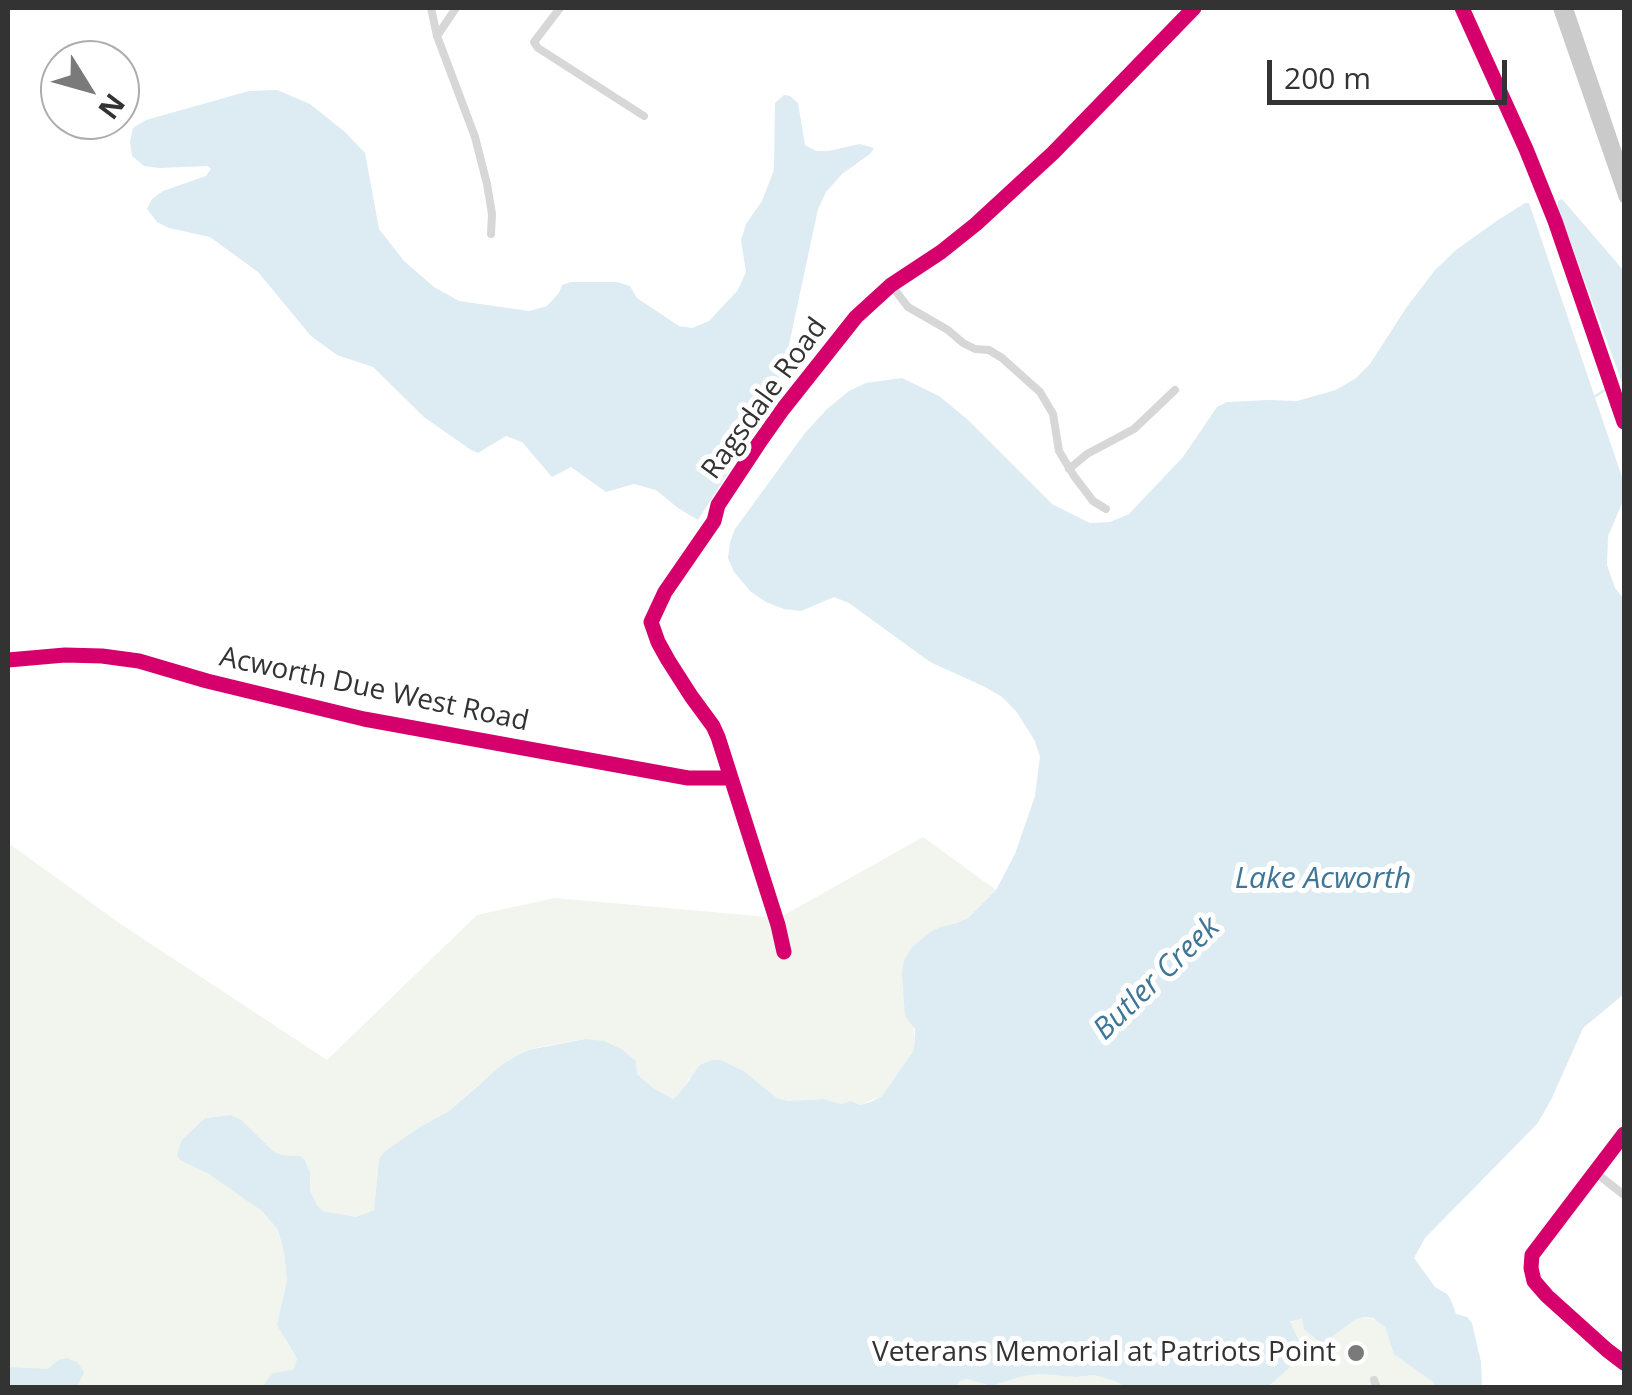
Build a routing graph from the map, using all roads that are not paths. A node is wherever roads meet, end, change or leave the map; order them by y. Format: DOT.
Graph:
graph roads {
  1 [pos="431,8"];
  2 [pos="456,8"];
  3 [pos="560,8"];
  4 [pos="1194,8"];
  5 [pos="1462,8"];
  6 [pos="1558,8"];
  7 [pos="1568,8"];
  8 [pos="437,36"];
  9 [pos="644,116"];
  10 [pos="1622,174"];
  11 [pos="1624,198"];
  12 [pos="490,234"];
  13 [pos="891,284"];
  14 [pos="1175,390"];
  15 [pos="1624,422"];
  16 [pos="1069,469"];
  17 [pos="1106,509"];
  18 [pos="8,660"];
  19 [pos="731,778"];
  20 [pos="784,952"];
  21 [pos="1624,1134"];
  22 [pos="1596,1173"];
  23 [pos="1624,1195"];
  24 [pos="1624,1363"];
  1 -- 8 [label="street"];
  2 -- 8 [label="street"];
  3 -- 9 [label="street"];
  4 -- 13 [label="street, Ragsdale Road"];
  5 -- 15 [label="street"];
  6 -- 10 [label="main road"];
  7 -- 10 [label="main road"];
  8 -- 12 [label="street"];
  10 -- 11 [label="main road"];
  13 -- 16 [label="street"];
  13 -- 19 [label="street, Ragsdale Road"];
  14 -- 16 [label="street"];
  16 -- 17 [label="street"];
  18 -- 19 [label="street, Acworth Due West Road"];
  19 -- 20 [label="street, Ragsdale Road"];
  21 -- 22 [label="street"];
  22 -- 23 [label="street"];
  22 -- 24 [label="street"];
}
